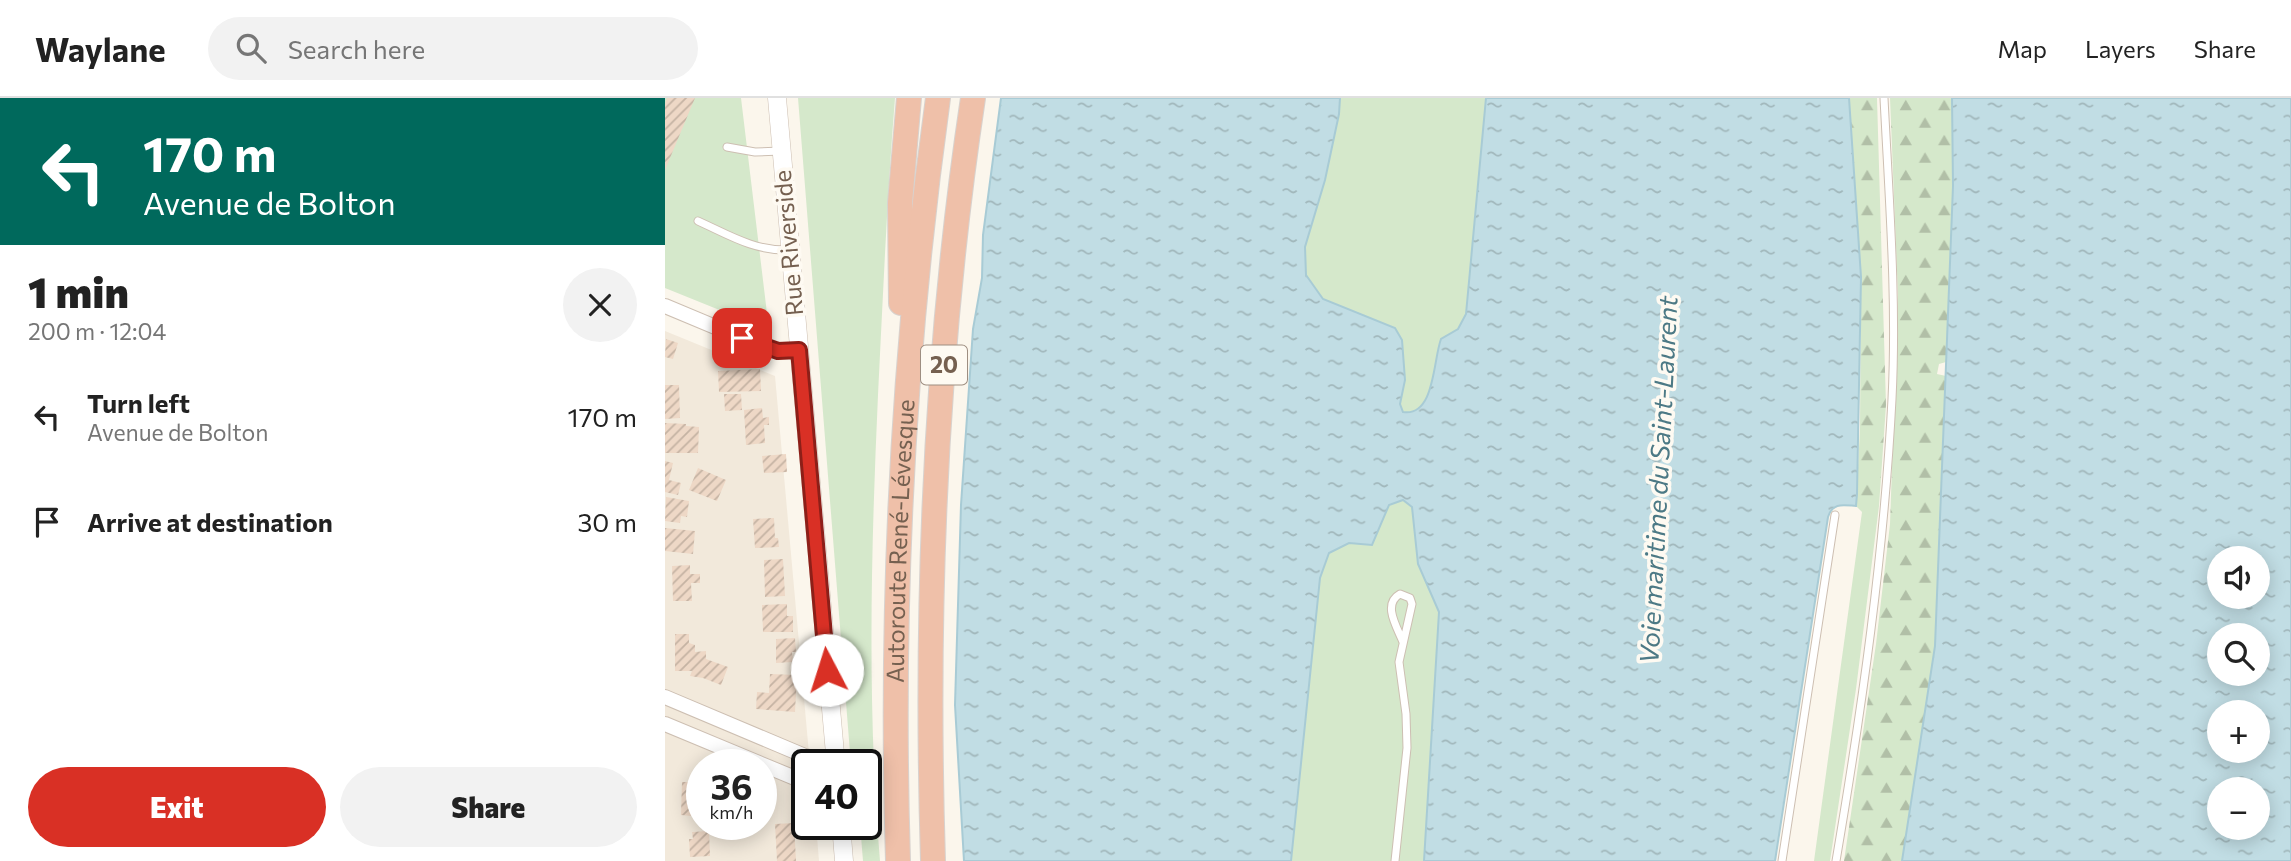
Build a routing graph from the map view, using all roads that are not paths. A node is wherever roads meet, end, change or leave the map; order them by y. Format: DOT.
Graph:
graph roads {
  1 [pos="777,98"];
  2 [pos="909,98"];
  3 [pos="938,98"];
  4 [pos="973,98"];
  5 [pos="1884,98"];
  6 [pos="727,147"];
  7 [pos="781,151"];
  8 [pos="698,221"];
  9 [pos="790,250"];
  10 [pos="665,306"];
  11 [pos="799,350"];
  12 [pos="902,467"];
  13 [pos="1835,515"];
  14 [pos="1402,642"];
  15 [pos="665,697"];
  16 [pos="665,724"];
  17 [pos="834,749"];
  18 [pos="791,750"];
  19 [pos="791,775"];
  20 [pos="842,840"];
  21 [pos="844,861"];
  22 [pos="898,861"];
  23 [pos="933,861"];
  24 [pos="1395,861"];
  25 [pos="1782,861"];
  26 [pos="1836,861"];
  1 -- 7 [label="street, Rue Riverside"];
  2 -- 12 [label="highway"];
  3 -- 12 [label="highway, Autoroute René-Lévesque / 20"];
  4 -- 23 [label="highway, Autoroute René-Lévesque / 20"];
  5 -- 26 [label="lane"];
  6 -- 7 [label="lane"];
  7 -- 9 [label="street, Rue Riverside"];
  8 -- 9 [label="lane"];
  9 -- 11 [label="street, Rue Riverside"];
  10 -- 11 [label="street"];
  11 -- 17 [label="street, Rue Riverside"];
  12 -- 22 [label="highway, Autoroute René-Lévesque / 20"];
  13 -- 25 [label="lane"];
  14 -- 14 [label="lane"];
  14 -- 24 [label="lane"];
  15 -- 18 [label="street"];
  16 -- 19 [label="street"];
  20 -- 21 [label="street"];
}
